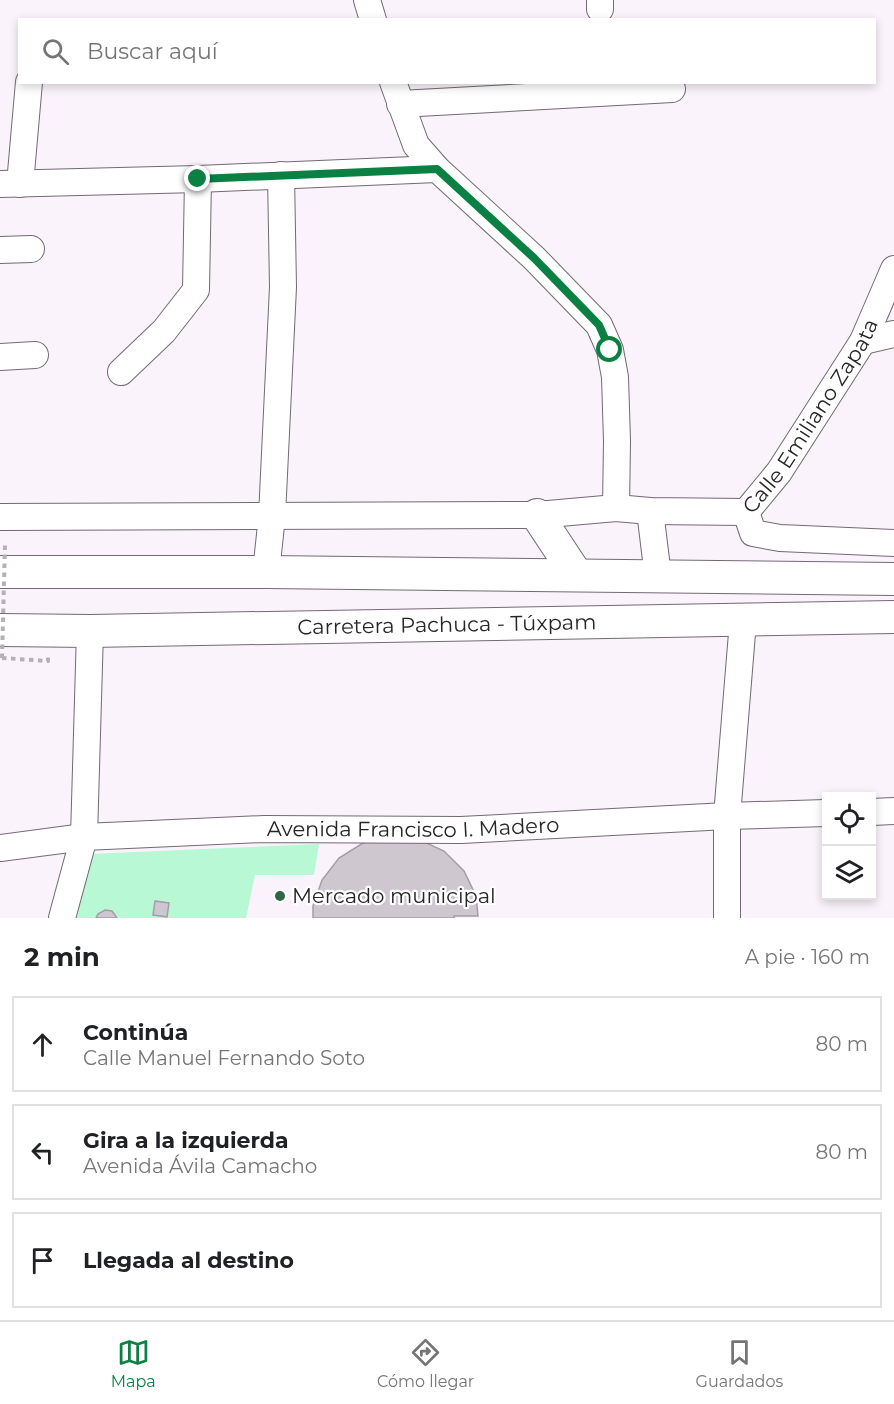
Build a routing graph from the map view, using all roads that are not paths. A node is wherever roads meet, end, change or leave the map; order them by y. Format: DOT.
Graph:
graph roads {
  1 [pos="367,0"];
  2 [pos="372,18"];
  3 [pos="29,84"];
  4 [pos="672,89"];
  5 [pos="397,93"];
  6 [pos="437,169"];
  7 [pos="281,174"];
  8 [pos="198,179"];
  9 [pos="10,184"];
  10 [pos="31,249"];
  11 [pos="0,250"];
  12 [pos="894,269"];
  13 [pos="894,334"];
  14 [pos="863,341"];
  15 [pos="35,354"];
  16 [pos="0,357"];
  17 [pos="121,372"];
  18 [pos="616,508"];
  19 [pos="650,511"];
  20 [pos="746,512"];
  21 [pos="537,515"];
  22 [pos="272,516"];
  23 [pos="0,518"];
  24 [pos="894,543"];
  25 [pos="2,558"];
  26 [pos="266,572"];
  27 [pos="576,574"];
  28 [pos="658,576"];
  29 [pos="894,579"];
  30 [pos="894,617"];
  31 [pos="743,621"];
  32 [pos="90,631"];
  33 [pos="1,644"];
  34 [pos="894,811"];
  35 [pos="876,812"];
  36 [pos="822,813"];
  37 [pos="727,816"];
  38 [pos="84,837"];
  39 [pos="0,848"];
  40 [pos="62,918"];
  41 [pos="727,918"];
  1 -- 2 [label="street"];
  3 -- 9 [label="street"];
  4 -- 5 [label="street"];
  5 -- 6 [label="street"];
  6 -- 7 [label="street"];
  6 -- 18 [label="street"];
  7 -- 8 [label="street"];
  7 -- 22 [label="street"];
  8 -- 9 [label="street"];
  8 -- 17 [label="street"];
  10 -- 11 [label="street"];
  12 -- 14 [label="street, Calle Emiliano Zapata"];
  13 -- 14 [label="street"];
  14 -- 20 [label="street, Calle Emiliano Zapata"];
  15 -- 16 [label="street"];
  18 -- 19 [label="street"];
  18 -- 21 [label="street"];
  19 -- 20 [label="street"];
  19 -- 28 [label="street"];
  20 -- 24 [label="street, Calle Emiliano Zapata"];
  21 -- 22 [label="street"];
  21 -- 27 [label="main road"];
  22 -- 23 [label="street"];
  22 -- 26 [label="street"];
  25 -- 26 [label="main road"];
  26 -- 27 [label="main road"];
  27 -- 28 [label="main road"];
  28 -- 29 [label="main road"];
  30 -- 31 [label="main road, Carretera Pachuca - Túxpam"];
  31 -- 32 [label="main road, Carretera Pachuca - Túxpam"];
  31 -- 37 [label="street"];
  32 -- 33 [label="main road, Carretera Pachuca - Túxpam"];
  32 -- 38 [label="street"];
  34 -- 35 [label="street"];
  36 -- 37 [label="street, Avenida Francisco I. Madero"];
  37 -- 38 [label="street, Avenida Francisco I. Madero"];
  37 -- 41 [label="street"];
  38 -- 39 [label="street, Avenida Francisco I. Madero"];
  38 -- 40 [label="street"];
}
